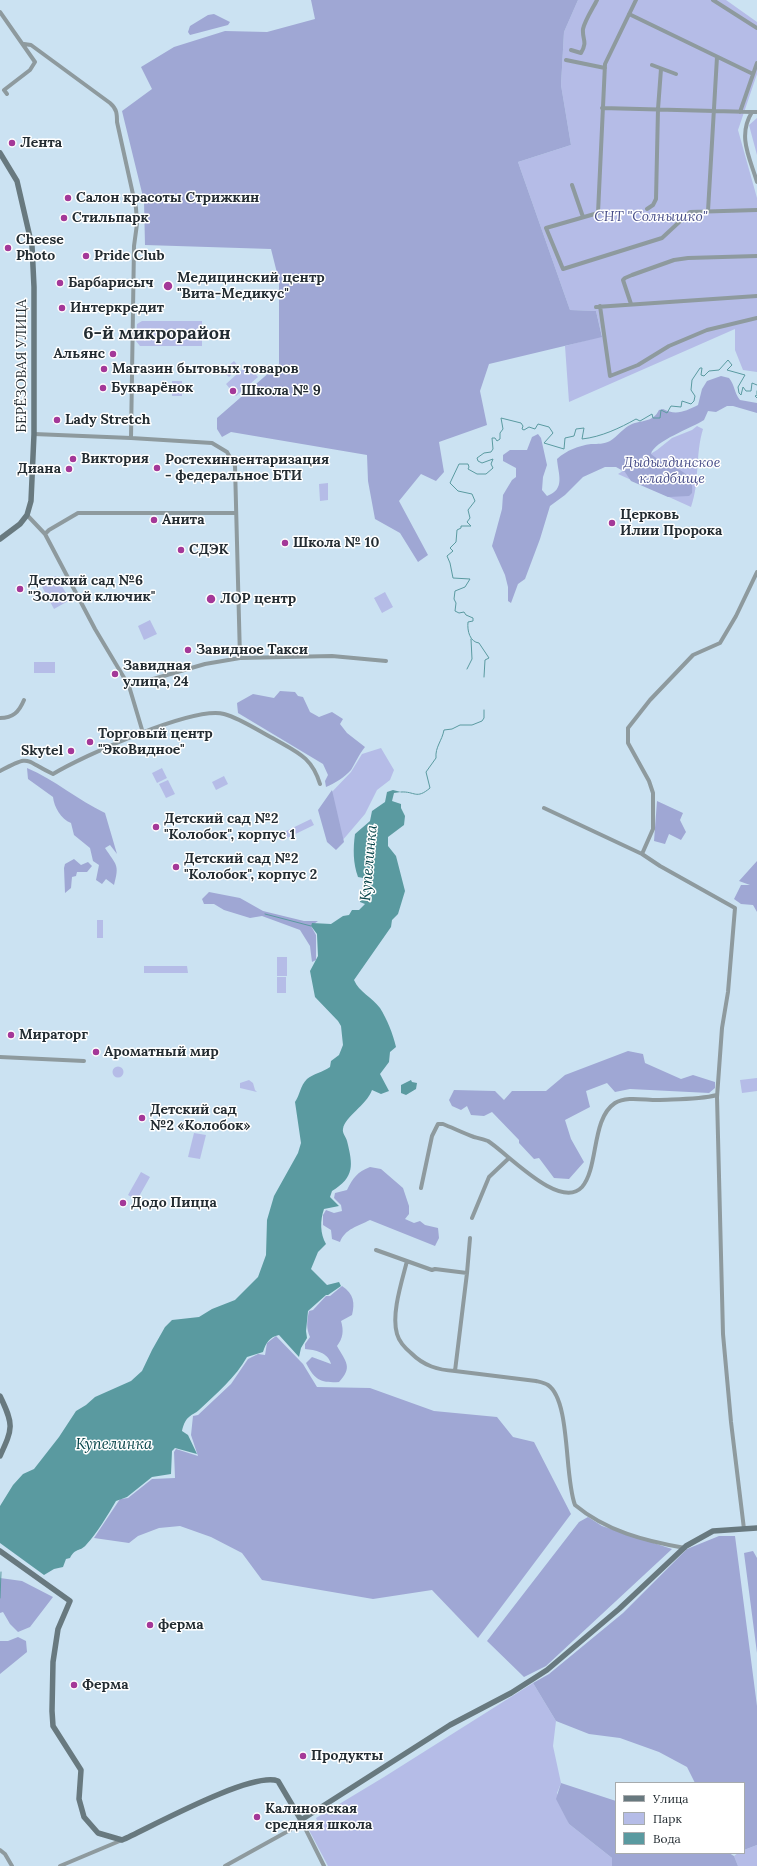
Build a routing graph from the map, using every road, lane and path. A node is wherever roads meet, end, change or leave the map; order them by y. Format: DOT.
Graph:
graph roads {
  1 [pos="597,0"];
  2 [pos="636,0"];
  3 [pos="713,0"];
  4 [pos="0,12"];
  5 [pos="630,14"];
  6 [pos="757,28"];
  7 [pos="24,44"];
  8 [pos="571,50"];
  9 [pos="717,57"];
  10 [pos="566,60"];
  11 [pos="757,63"];
  12 [pos="652,65"];
  13 [pos="605,68"];
  14 [pos="661,69"];
  15 [pos="676,74"];
  16 [pos="753,74"];
  17 [pos="7,94"];
  18 [pos="602,108"];
  19 [pos="658,109"];
  20 [pos="712,112"];
  21 [pos="740,112"];
  22 [pos="752,112"];
  23 [pos="757,112"];
  24 [pos="0,153"];
  25 [pos="757,182"];
  26 [pos="572,185"];
  27 [pos="646,209"];
  28 [pos="757,210"];
  29 [pos="708,211"];
  30 [pos="583,217"];
  31 [pos="757,256"];
  32 [pos="757,296"];
  33 [pos="631,304"];
  34 [pos="757,318"];
  35 [pos="34,434"];
  36 [pos="131,438"];
  37 [pos="236,513"];
  38 [pos="27,515"];
  39 [pos="45,534"];
  40 [pos="0,538"];
  41 [pos="757,572"];
  42 [pos="240,658"];
  43 [pos="386,661"];
  44 [pos="129,686"];
  45 [pos="24,700"];
  46 [pos="0,718"];
  47 [pos="143,733"];
  48 [pos="0,771"];
  49 [pos="320,784"];
  50 [pos="544,808"];
  51 [pos="642,854"];
  52 [pos="0,1057"];
  53 [pos="84,1061"];
  54 [pos="717,1095"];
  55 [pos="508,1159"];
  56 [pos="421,1188"];
  57 [pos="472,1218"];
  58 [pos="470,1238"];
  59 [pos="376,1250"];
  60 [pos="407,1261"];
  61 [pos="467,1273"];
  62 [pos="455,1371"];
  63 [pos="0,1396"];
  64 [pos="0,1456"];
  65 [pos="757,1528"];
  66 [pos="744,1529"];
  67 [pos="685,1548"];
  68 [pos="0,1551"];
  69 [pos="301,1820"];
  70 [pos="122,1840"];
  71 [pos="0,1850"];
  72 [pos="12,1866"];
  73 [pos="60,1866"];
  74 [pos="225,1866"];
  75 [pos="324,1866"];
  1 -- 8 [label="street"];
  2 -- 5 [label="street"];
  3 -- 6 [label="street"];
  4 -- 7 [label="street"];
  5 -- 9 [label="street"];
  5 -- 13 [label="street"];
  7 -- 17 [label="street"];
  7 -- 36 [label="street"];
  9 -- 16 [label="street"];
  9 -- 20 [label="street"];
  10 -- 13 [label="street"];
  11 -- 16 [label="street"];
  12 -- 14 [label="street"];
  13 -- 18 [label="street"];
  14 -- 15 [label="street"];
  14 -- 19 [label="street"];
  16 -- 21 [label="street"];
  18 -- 19 [label="street"];
  18 -- 30 [label="street"];
  19 -- 20 [label="street"];
  19 -- 27 [label="street"];
  20 -- 21 [label="street"];
  20 -- 29 [label="street"];
  21 -- 22 [label="street"];
  22 -- 23 [label="street"];
  22 -- 25 [label="street"];
  24 -- 35 [label="street, БЕРЁЗОВАЯ УЛИЦА"];
  26 -- 30 [label="street"];
  28 -- 29 [label="street"];
  29 -- 30 [label="street"];
  31 -- 33 [label="street"];
  32 -- 33 [label="street"];
  33 -- 34 [label="street"];
  35 -- 36 [label="street"];
  35 -- 38 [label="street, БЕРЁЗОВАЯ УЛИЦА"];
  36 -- 37 [label="street"];
  37 -- 39 [label="street"];
  37 -- 42 [label="street"];
  38 -- 39 [label="street"];
  38 -- 40 [label="street"];
  39 -- 44 [label="street"];
  41 -- 51 [label="street"];
  42 -- 43 [label="street"];
  42 -- 44 [label="street"];
  44 -- 47 [label="street"];
  45 -- 46 [label="street"];
  47 -- 48 [label="street"];
  47 -- 49 [label="street"];
  50 -- 51 [label="street"];
  51 -- 54 [label="street"];
  52 -- 53 [label="street"];
  54 -- 55 [label="street"];
  54 -- 66 [label="street"];
  55 -- 56 [label="street"];
  55 -- 57 [label="street"];
  58 -- 61 [label="street"];
  59 -- 60 [label="street"];
  60 -- 61 [label="street"];
  60 -- 62 [label="street"];
  61 -- 62 [label="street"];
  62 -- 67 [label="street"];
  63 -- 64 [label="street"];
  65 -- 66 [label="street"];
  66 -- 67 [label="street"];
  67 -- 69 [label="street"];
  68 -- 70 [label="street"];
  69 -- 70 [label="street"];
  69 -- 74 [label="street"];
  69 -- 75 [label="street"];
  70 -- 73 [label="street"];
  71 -- 72 [label="street"];
}
